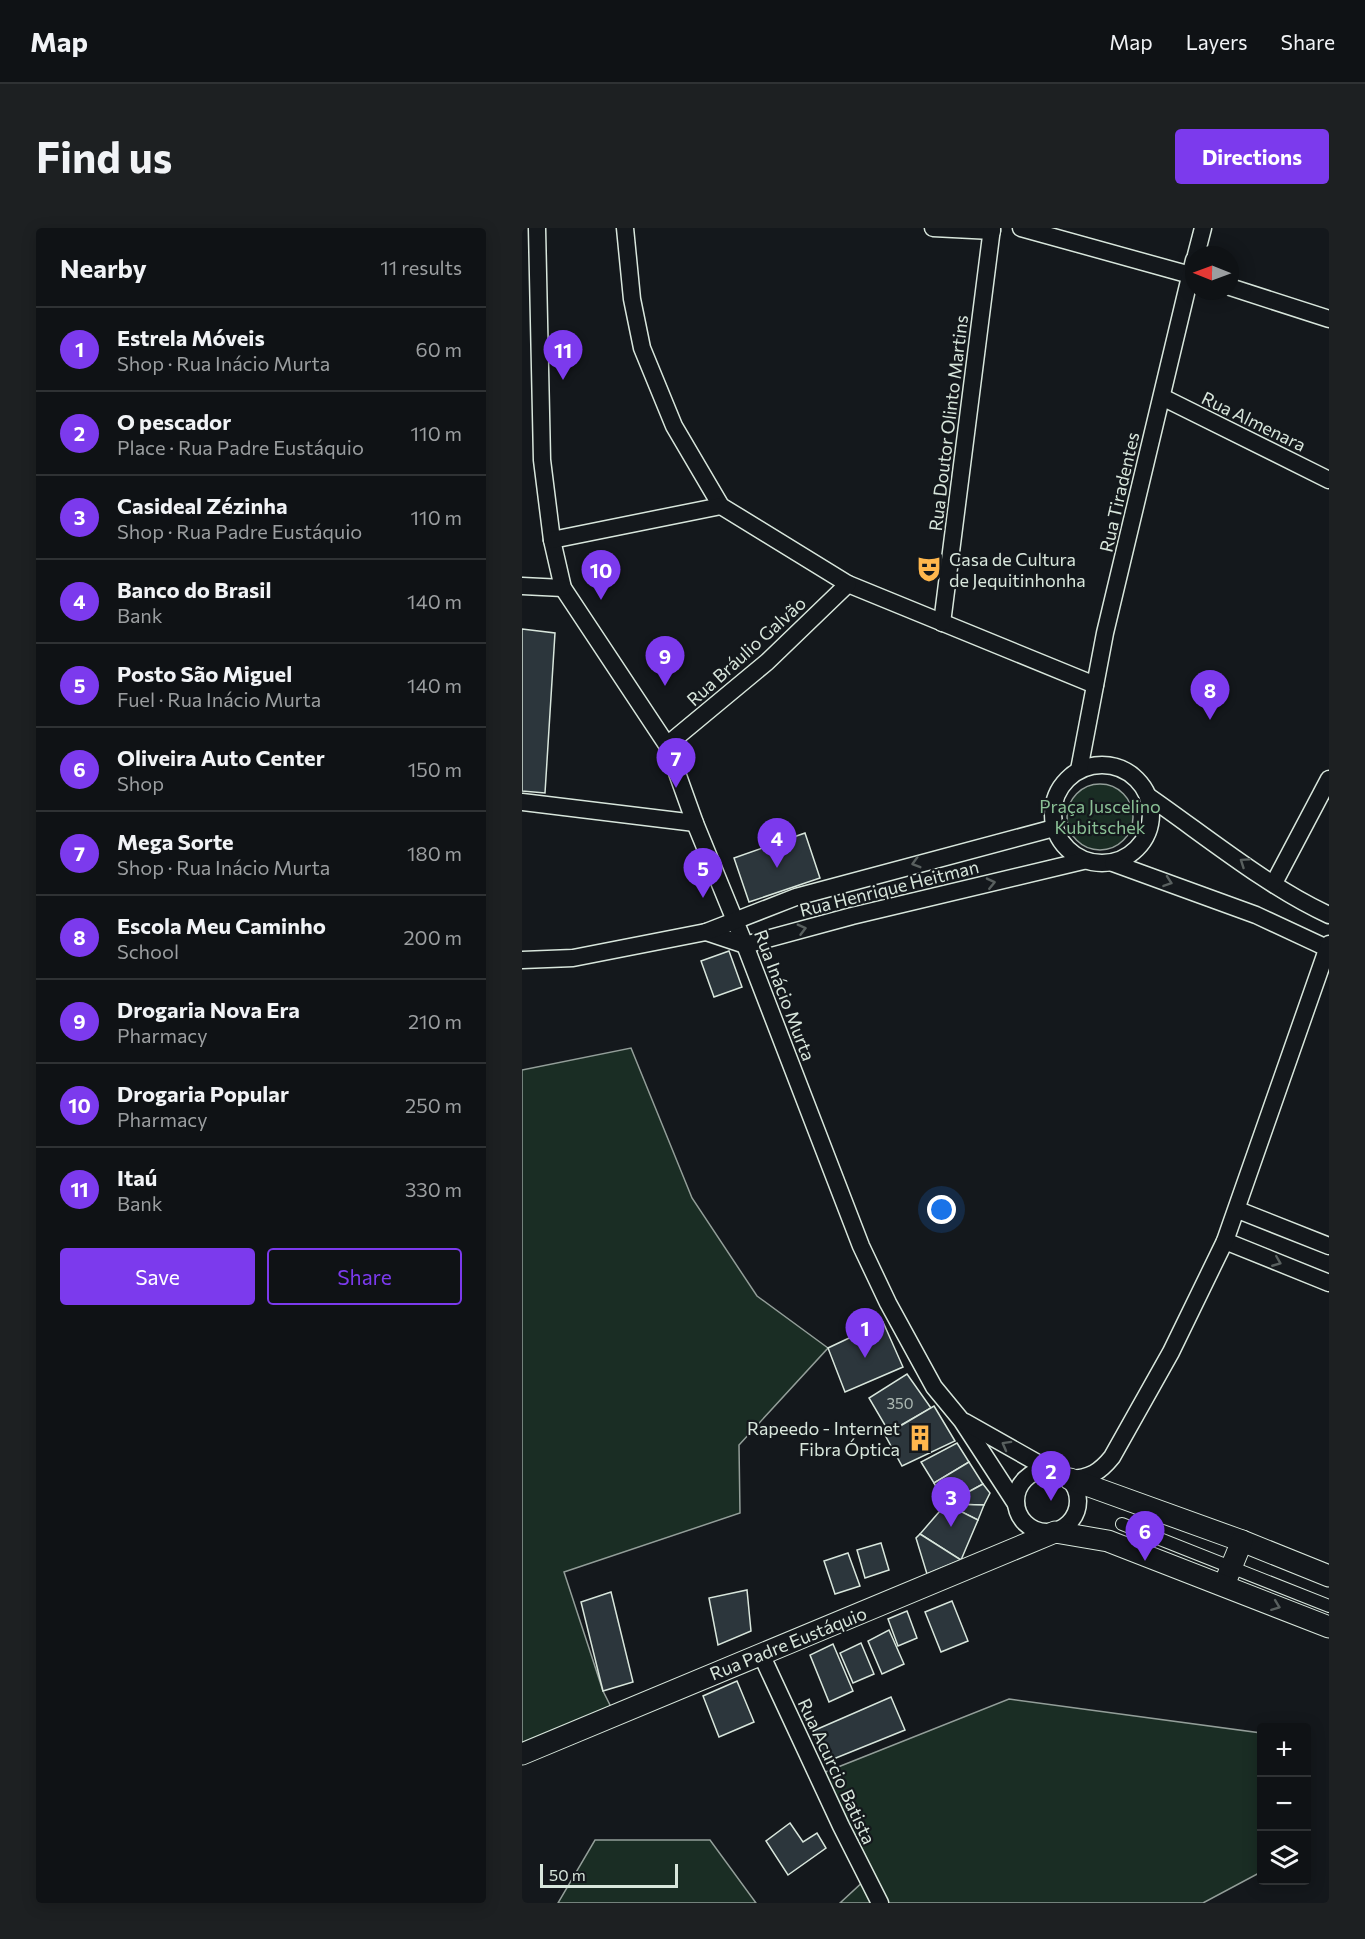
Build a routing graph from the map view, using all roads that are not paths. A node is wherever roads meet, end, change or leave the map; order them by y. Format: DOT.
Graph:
graph roads {
  1 [pos="537,228"];
  2 [pos="625,228"];
  3 [pos="933,228"];
  4 [pos="1021,228"];
  5 [pos="1203,228"];
  6 [pos="992,229"];
  7 [pos="1198,246"];
  8 [pos="1185,268"];
  9 [pos="1239,290"];
  10 [pos="1185,300"];
  11 [pos="1329,319"];
  12 [pos="1161,397"];
  13 [pos="1329,480"];
  14 [pos="721,506"];
  15 [pos="552,540"];
  16 [pos="848,584"];
  17 [pos="522,586"];
  18 [pos="563,588"];
  19 [pos="942,623"];
  20 [pos="1095,685"];
  21 [pos="668,746"];
  22 [pos="1079,770"];
  23 [pos="1329,779"];
  24 [pos="1148,796"];
  25 [pos="522,802"];
  26 [pos="695,823"];
  27 [pos="1054,828"];
  28 [pos="1083,861"];
  29 [pos="1113,863"];
  30 [pos="1274,883"];
  31 [pos="1329,915"];
  32 [pos="735,919"];
  33 [pos="706,932"];
  34 [pos="745,945"];
  35 [pos="1328,947"];
  36 [pos="522,960"];
  37 [pos="1238,1210"];
  38 [pos="1225,1241"];
  39 [pos="1329,1246"];
  40 [pos="1329,1283"];
  41 [pos="962,1420"];
  42 [pos="1050,1470"];
  43 [pos="1070,1479"];
  44 [pos="1016,1504"];
  45 [pos="1054,1532"];
  46 [pos="1242,1541"];
  47 [pos="1329,1576"];
  48 [pos="1224,1585"];
  49 [pos="1329,1598"];
  50 [pos="1329,1606"];
  51 [pos="1329,1627"];
  52 [pos="761,1654"];
  53 [pos="522,1754"];
  54 [pos="880,1903"];
  1 -- 15 [label="street"];
  2 -- 14 [label="street"];
  3 -- 6 [label="street"];
  4 -- 8 [label="street"];
  5 -- 7 [label="street"];
  6 -- 19 [label="street, Rua Doutor Olinto Martins"];
  9 -- 11 [label="street"];
  10 -- 12 [label="street, Rua Tiradentes"];
  12 -- 13 [label="street, Rua Almenara"];
  12 -- 20 [label="street, Rua Tiradentes"];
  14 -- 15 [label="street"];
  14 -- 16 [label="street"];
  15 -- 18 [label="street"];
  16 -- 19 [label="street"];
  16 -- 21 [label="street, Rua Bráulio Galvão"];
  17 -- 18 [label="street"];
  18 -- 21 [label="street, Rua Inácio Murta"];
  19 -- 20 [label="street"];
  20 -- 22 [label="street, Rua Tiradentes"];
  21 -- 26 [label="street, Rua Inácio Murta"];
  22 -- 24 [label="street"];
  22 -- 27 [label="street"];
  23 -- 30 [label="street"];
  24 -- 29 [label="street"];
  30 -- 24 [label="street, one-way"];
  25 -- 26 [label="street"];
  26 -- 32 [label="street, Rua Inácio Murta"];
  27 -- 28 [label="street"];
  27 -- 32 [label="street, Rua Henrique Heitman, one-way"];
  28 -- 29 [label="street"];
  34 -- 28 [label="street, Rua Henrique Heitman, one-way"];
  29 -- 35 [label="street, one-way"];
  30 -- 31 [label="street"];
  32 -- 33 [label="street, Rua Henrique Heitman"];
  32 -- 34 [label="street, Rua Inácio Murta"];
  33 -- 34 [label="street, Rua Henrique Heitman"];
  33 -- 36 [label="street, Rua Henrique Heitman"];
  34 -- 41 [label="street, Rua Inácio Murta"];
  35 -- 37 [label="street"];
  37 -- 38 [label="street"];
  37 -- 39 [label="street"];
  38 -- 40 [label="street, one-way"];
  38 -- 43 [label="street"];
  42 -- 41 [label="street, one-way"];
  41 -- 44 [label="street"];
  42 -- 43 [label="street"];
  42 -- 44 [label="street"];
  43 -- 45 [label="street"];
  43 -- 46 [label="street"];
  44 -- 45 [label="street"];
  45 -- 48 [label="street"];
  45 -- 52 [label="street, Rua Padre Eustáquio"];
  46 -- 47 [label="street"];
  46 -- 48 [label="street"];
  48 -- 51 [label="street, one-way"];
  49 -- 50 [label="street"];
  52 -- 53 [label="street, Rua Padre Eustáquio"];
  52 -- 54 [label="street, Rua Acurcio Batista"];
}
